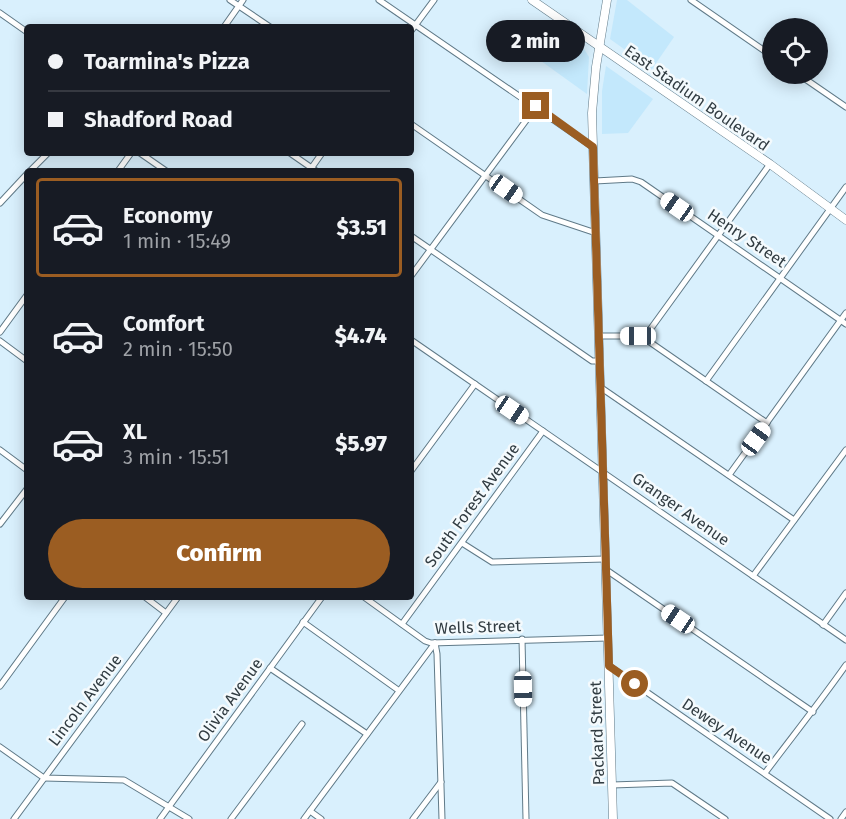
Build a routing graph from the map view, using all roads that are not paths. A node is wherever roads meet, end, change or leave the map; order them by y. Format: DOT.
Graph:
graph roads {
  1 [pos="230,0"];
  2 [pos="243,0"];
  3 [pos="379,0"];
  4 [pos="434,0"];
  5 [pos="532,0"];
  6 [pos="607,0"];
  7 [pos="691,0"];
  8 [pos="239,6"];
  9 [pos="0,14"];
  10 [pos="226,24"];
  11 [pos="266,24"];
  12 [pos="414,24"];
  13 [pos="415,25"];
  14 [pos="24,31"];
  15 [pos="599,47"];
  16 [pos="762,49"];
  17 [pos="813,84"];
  18 [pos="536,106"];
  19 [pos="846,107"];
  20 [pos="414,126"];
  21 [pos="593,147"];
  22 [pos="45,156"];
  23 [pos="144,156"];
  24 [pos="294,156"];
  25 [pos="770,164"];
  26 [pos="32,168"];
  27 [pos="162,168"];
  28 [pos="309,168"];
  29 [pos="485,175"];
  30 [pos="24,176"];
  31 [pos="595,181"];
  32 [pos="846,187"];
  33 [pos="0,203"];
  34 [pos="831,208"];
  35 [pos="846,220"];
  36 [pos="596,233"];
  37 [pos="718,236"];
  38 [pos="414,238"];
  39 [pos="431,249"];
  40 [pos="414,272"];
  41 [pos="780,278"];
  42 [pos="24,299"];
  43 [pos="846,314"];
  44 [pos="844,322"];
  45 [pos="0,332"];
  46 [pos="599,336"];
  47 [pos="644,338"];
  48 [pos="0,341"];
  49 [pos="414,342"];
  50 [pos="24,359"];
  51 [pos="600,360"];
  52 [pos="706,381"];
  53 [pos="475,384"];
  54 [pos="600,387"];
  55 [pos="767,423"];
  56 [pos="543,431"];
  57 [pos="0,450"];
  58 [pos="846,451"];
  59 [pos="414,467"];
  60 [pos="24,468"];
  61 [pos="603,471"];
  62 [pos="729,475"];
  63 [pos="24,493"];
  64 [pos="794,520"];
  65 [pos="0,524"];
  66 [pos="462,543"];
  67 [pos="605,559"];
  68 [pos="605,569"];
  69 [pos="753,576"];
  70 [pos="846,593"];
  71 [pos="63,600"];
  72 [pos="149,600"];
  73 [pos="175,600"];
  74 [pos="320,600"];
  75 [pos="368,600"];
  76 [pos="166,613"];
  77 [pos="303,622"];
  78 [pos="402,624"];
  79 [pos="823,625"];
  80 [pos="608,638"];
  81 [pos="522,639"];
  82 [pos="846,640"];
  83 [pos="435,643"];
  84 [pos="846,665"];
  85 [pos="609,666"];
  86 [pos="270,668"];
  87 [pos="0,686"];
  88 [pos="398,690"];
  89 [pos="813,712"];
  90 [pos="302,724"];
  91 [pos="367,734"];
  92 [pos="0,747"];
  93 [pos="765,773"];
  94 [pos="44,778"];
  95 [pos="441,782"];
  96 [pos="612,785"];
  97 [pos="169,807"];
  98 [pos="310,811"];
  99 [pos="846,812"];
  100 [pos="14,819"];
  101 [pos="160,819"];
  102 [pos="189,819"];
  103 [pos="231,819"];
  104 [pos="304,819"];
  105 [pos="321,819"];
  106 [pos="413,819"];
  107 [pos="442,819"];
  108 [pos="526,819"];
  109 [pos="613,819"];
  110 [pos="725,819"];
  111 [pos="830,819"];
  112 [pos="841,819"];
  1 -- 8 [label="street"];
  2 -- 8 [label="street"];
  3 -- 12 [label="street"];
  4 -- 13 [label="street"];
  5 -- 15 [label="main road, East Stadium Boulevard"];
  6 -- 15 [label="main road, Packard Street"];
  7 -- 16 [label="street"];
  8 -- 10 [label="street"];
  8 -- 11 [label="street"];
  9 -- 14 [label="street"];
  13 -- 18 [label="street"];
  15 -- 21 [label="main road, Packard Street"];
  15 -- 25 [label="main road, East Stadium Boulevard"];
  17 -- 19 [label="street"];
  18 -- 21 [label="street"];
  18 -- 29 [label="street"];
  20 -- 29 [label="street"];
  21 -- 31 [label="main road, Packard Street"];
  22 -- 26 [label="street"];
  23 -- 27 [label="street"];
  24 -- 28 [label="street"];
  25 -- 34 [label="main road, East Stadium Boulevard"];
  25 -- 37 [label="street"];
  29 -- 36 [label="street"];
  29 -- 39 [label="street"];
  30 -- 33 [label="street"];
  31 -- 36 [label="main road, Packard Street"];
  31 -- 37 [label="street, Henry Street"];
  32 -- 34 [label="street"];
  34 -- 35 [label="main road, East Stadium Boulevard"];
  34 -- 41 [label="street"];
  36 -- 46 [label="main road, Packard Street"];
  37 -- 41 [label="street, Henry Street"];
  37 -- 47 [label="street"];
  38 -- 39 [label="street"];
  39 -- 40 [label="street"];
  39 -- 51 [label="street"];
  41 -- 44 [label="street, Henry Street"];
  41 -- 52 [label="street"];
  42 -- 45 [label="street"];
  43 -- 44 [label="street"];
  44 -- 55 [label="street"];
  46 -- 47 [label="street"];
  46 -- 51 [label="main road, Packard Street"];
  47 -- 52 [label="street"];
  48 -- 50 [label="street"];
  49 -- 53 [label="street, Granger Avenue"];
  51 -- 54 [label="main road, Packard Street"];
  52 -- 55 [label="street"];
  53 -- 56 [label="street, Granger Avenue"];
  53 -- 59 [label="street"];
  54 -- 61 [label="main road, Packard Street"];
  54 -- 62 [label="street"];
  55 -- 62 [label="street"];
  56 -- 61 [label="street, Granger Avenue"];
  56 -- 66 [label="street, South Forest Avenue"];
  57 -- 60 [label="street"];
  58 -- 64 [label="street"];
  61 -- 67 [label="main road, Packard Street"];
  61 -- 69 [label="street, Granger Avenue"];
  62 -- 64 [label="street"];
  63 -- 65 [label="street"];
  64 -- 69 [label="street"];
  66 -- 67 [label="street"];
  66 -- 78 [label="street, South Forest Avenue"];
  67 -- 68 [label="main road, Packard Street"];
  68 -- 80 [label="main road, Packard Street"];
  68 -- 89 [label="street"];
  69 -- 79 [label="street, Granger Avenue"];
  70 -- 79 [label="street"];
  71 -- 87 [label="street"];
  72 -- 76 [label="street"];
  73 -- 76 [label="street, Lincoln Avenue"];
  74 -- 77 [label="street, Olivia Avenue"];
  75 -- 78 [label="street, Wells Street"];
  76 -- 94 [label="street, Lincoln Avenue"];
  77 -- 86 [label="street, Olivia Avenue"];
  77 -- 88 [label="street"];
  78 -- 83 [label="street, Wells Street"];
  79 -- 82 [label="street, Granger Avenue"];
  80 -- 81 [label="street, Wells Street"];
  80 -- 85 [label="main road, Packard Street"];
  81 -- 83 [label="street, Wells Street"];
  81 -- 108 [label="street"];
  83 -- 88 [label="street"];
  83 -- 95 [label="street"];
  84 -- 89 [label="street"];
  85 -- 93 [label="street, Dewey Avenue"];
  85 -- 96 [label="main road, Packard Street"];
  86 -- 91 [label="street"];
  86 -- 97 [label="street, Olivia Avenue"];
  88 -- 91 [label="street"];
  89 -- 93 [label="street"];
  90 -- 103 [label="street"];
  91 -- 98 [label="street"];
  92 -- 94 [label="street"];
  93 -- 111 [label="street, Dewey Avenue"];
  94 -- 97 [label="street"];
  94 -- 100 [label="street, Lincoln Avenue"];
  95 -- 106 [label="street"];
  95 -- 107 [label="street"];
  96 -- 109 [label="main road, Packard Street"];
  96 -- 110 [label="street"];
  97 -- 101 [label="street, Olivia Avenue"];
  97 -- 102 [label="street"];
  98 -- 104 [label="street"];
  98 -- 105 [label="street"];
  99 -- 112 [label="street"];
}
